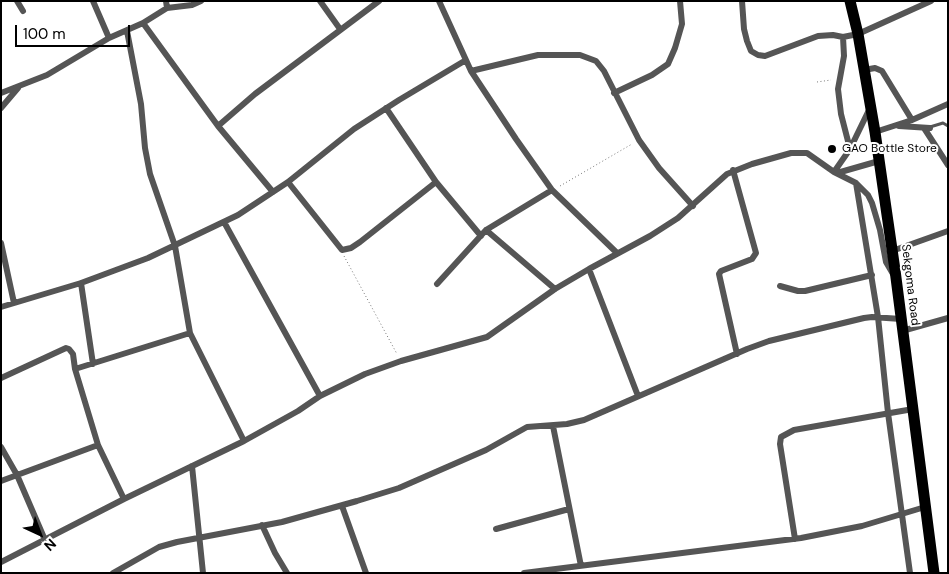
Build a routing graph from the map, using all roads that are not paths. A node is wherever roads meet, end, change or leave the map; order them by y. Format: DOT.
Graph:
graph roads {
  1 [pos="17,1"];
  2 [pos="93,1"];
  3 [pos="201,1"];
  4 [pos="320,1"];
  5 [pos="379,1"];
  6 [pos="439,1"];
  7 [pos="680,1"];
  8 [pos="742,1"];
  9 [pos="850,1"];
  10 [pos="931,1"];
  11 [pos="167,5"];
  12 [pos="23,11"];
  13 [pos="143,23"];
  14 [pos="340,29"];
  15 [pos="127,31"];
  16 [pos="858,34"];
  17 [pos="842,37"];
  18 [pos="109,38"];
  19 [pos="466,60"];
  20 [pos="472,70"];
  21 [pos="864,70"];
  22 [pos="19,87"];
  23 [pos="614,93"];
  24 [pos="1,94"];
  25 [pos="948,104"];
  26 [pos="871,106"];
  27 [pos="1,108"];
  28 [pos="386,108"];
  29 [pos="912,120"];
  30 [pos="218,126"];
  31 [pos="895,126"];
  32 [pos="948,126"];
  33 [pos="927,128"];
  34 [pos="875,132"];
  35 [pos="850,149"];
  36 [pos="879,161"];
  37 [pos="948,164"];
  38 [pos="732,170"];
  39 [pos="836,172"];
  40 [pos="288,182"];
  41 [pos="436,182"];
  42 [pos="856,183"];
  43 [pos="552,190"];
  44 [pos="273,192"];
  45 [pos="693,206"];
  46 [pos="224,222"];
  47 [pos="486,230"];
  48 [pos="948,231"];
  49 [pos="481,236"];
  50 [pos="1,243"];
  51 [pos="175,246"];
  52 [pos="892,251"];
  53 [pos="617,253"];
  54 [pos="589,269"];
  55 [pos="872,275"];
  56 [pos="896,277"];
  57 [pos="81,283"];
  58 [pos="437,284"];
  59 [pos="780,286"];
  60 [pos="555,289"];
  61 [pos="14,303"];
  62 [pos="1,307"];
  63 [pos="878,317"];
  64 [pos="948,318"];
  65 [pos="901,319"];
  66 [pos="902,331"];
  67 [pos="190,333"];
  68 [pos="737,354"];
  69 [pos="93,364"];
  70 [pos="75,369"];
  71 [pos="1,378"];
  72 [pos="320,396"];
  73 [pos="638,396"];
  74 [pos="912,409"];
  75 [pos="888,413"];
  76 [pos="553,426"];
  77 [pos="244,441"];
  78 [pos="98,445"];
  79 [pos="1,447"];
  80 [pos="192,466"];
  81 [pos="16,475"];
  82 [pos="1,481"];
  83 [pos="124,499"];
  84 [pos="342,506"];
  85 [pos="925,507"];
  86 [pos="569,509"];
  87 [pos="902,514"];
  88 [pos="262,525"];
  89 [pos="496,529"];
  90 [pos="201,538"];
  91 [pos="795,539"];
  92 [pos="45,540"];
  93 [pos="1,562"];
  94 [pos="580,566"];
  95 [pos="113,573"];
  96 [pos="204,573"];
  97 [pos="287,573"];
  98 [pos="366,573"];
  99 [pos="524,573"];
  100 [pos="910,573"];
  101 [pos="934,573"];
  1 -- 12 [label="street"];
  2 -- 18 [label="street"];
  3 -- 11 [label="street"];
  4 -- 14 [label="street"];
  5 -- 14 [label="street"];
  6 -- 19 [label="street"];
  7 -- 23 [label="street"];
  8 -- 17 [label="street"];
  9 -- 16 [label="highway, Sekgoma Road"];
  10 -- 16 [label="street"];
  11 -- 13 [label="street"];
  13 -- 15 [label="street"];
  13 -- 30 [label="street"];
  14 -- 30 [label="street"];
  15 -- 18 [label="street"];
  15 -- 51 [label="street"];
  16 -- 17 [label="street"];
  16 -- 21 [label="highway, Sekgoma Road"];
  17 -- 35 [label="street"];
  18 -- 22 [label="street"];
  19 -- 20 [label="street"];
  19 -- 28 [label="street"];
  20 -- 23 [label="street"];
  20 -- 43 [label="street"];
  21 -- 26 [label="highway, Sekgoma Road"];
  21 -- 29 [label="street"];
  22 -- 24 [label="street"];
  22 -- 27 [label="street"];
  23 -- 45 [label="street"];
  25 -- 29 [label="street"];
  26 -- 34 [label="highway, Sekgoma Road"];
  26 -- 35 [label="street"];
  28 -- 40 [label="street"];
  28 -- 41 [label="street"];
  29 -- 31 [label="street"];
  30 -- 44 [label="street"];
  31 -- 33 [label="street"];
  31 -- 34 [label="street"];
  32 -- 33 [label="lane"];
  33 -- 37 [label="street"];
  34 -- 36 [label="highway, Sekgoma Road"];
  35 -- 39 [label="street"];
  36 -- 39 [label="street"];
  36 -- 52 [label="highway, Sekgoma Road"];
  38 -- 39 [label="street"];
  38 -- 45 [label="street"];
  38 -- 68 [label="street"];
  39 -- 42 [label="street"];
  40 -- 41 [label="street"];
  40 -- 44 [label="street"];
  41 -- 49 [label="street"];
  42 -- 55 [label="street"];
  42 -- 56 [label="street"];
  43 -- 47 [label="street"];
  43 -- 53 [label="street"];
  44 -- 46 [label="street"];
  45 -- 53 [label="street"];
  46 -- 51 [label="street"];
  46 -- 72 [label="street"];
  47 -- 49 [label="street"];
  47 -- 60 [label="street"];
  48 -- 52 [label="street"];
  49 -- 58 [label="street"];
  50 -- 61 [label="street"];
  51 -- 57 [label="street"];
  51 -- 67 [label="street"];
  52 -- 56 [label="highway, Sekgoma Road"];
  53 -- 54 [label="street"];
  54 -- 60 [label="street"];
  54 -- 73 [label="street"];
  55 -- 59 [label="street"];
  55 -- 63 [label="street"];
  56 -- 65 [label="highway, Sekgoma Road"];
  57 -- 61 [label="street"];
  57 -- 69 [label="street"];
  60 -- 72 [label="street"];
  61 -- 62 [label="street"];
  63 -- 65 [label="street"];
  63 -- 68 [label="street"];
  63 -- 75 [label="street"];
  64 -- 66 [label="street"];
  65 -- 66 [label="highway, Sekgoma Road"];
  66 -- 74 [label="highway, Sekgoma Road"];
  67 -- 69 [label="street"];
  67 -- 77 [label="street"];
  68 -- 73 [label="street"];
  69 -- 70 [label="street"];
  70 -- 71 [label="street"];
  70 -- 78 [label="street"];
  72 -- 77 [label="street"];
  73 -- 76 [label="street"];
  74 -- 75 [label="street"];
  74 -- 85 [label="highway, Sekgoma Road"];
  75 -- 87 [label="street"];
  75 -- 91 [label="street"];
  76 -- 84 [label="street"];
  76 -- 86 [label="street"];
  77 -- 80 [label="street"];
  78 -- 81 [label="street"];
  78 -- 83 [label="street"];
  79 -- 81 [label="street"];
  80 -- 83 [label="street"];
  80 -- 90 [label="street"];
  81 -- 82 [label="street"];
  81 -- 92 [label="street"];
  83 -- 92 [label="street"];
  84 -- 88 [label="street"];
  84 -- 98 [label="street"];
  85 -- 87 [label="street"];
  85 -- 101 [label="highway, Sekgoma Road"];
  86 -- 89 [label="street"];
  86 -- 94 [label="street"];
  87 -- 91 [label="street"];
  87 -- 100 [label="street"];
  88 -- 90 [label="street"];
  88 -- 97 [label="street"];
  90 -- 95 [label="street"];
  90 -- 96 [label="street"];
  91 -- 94 [label="street"];
  92 -- 93 [label="street"];
  94 -- 99 [label="street"];
}
